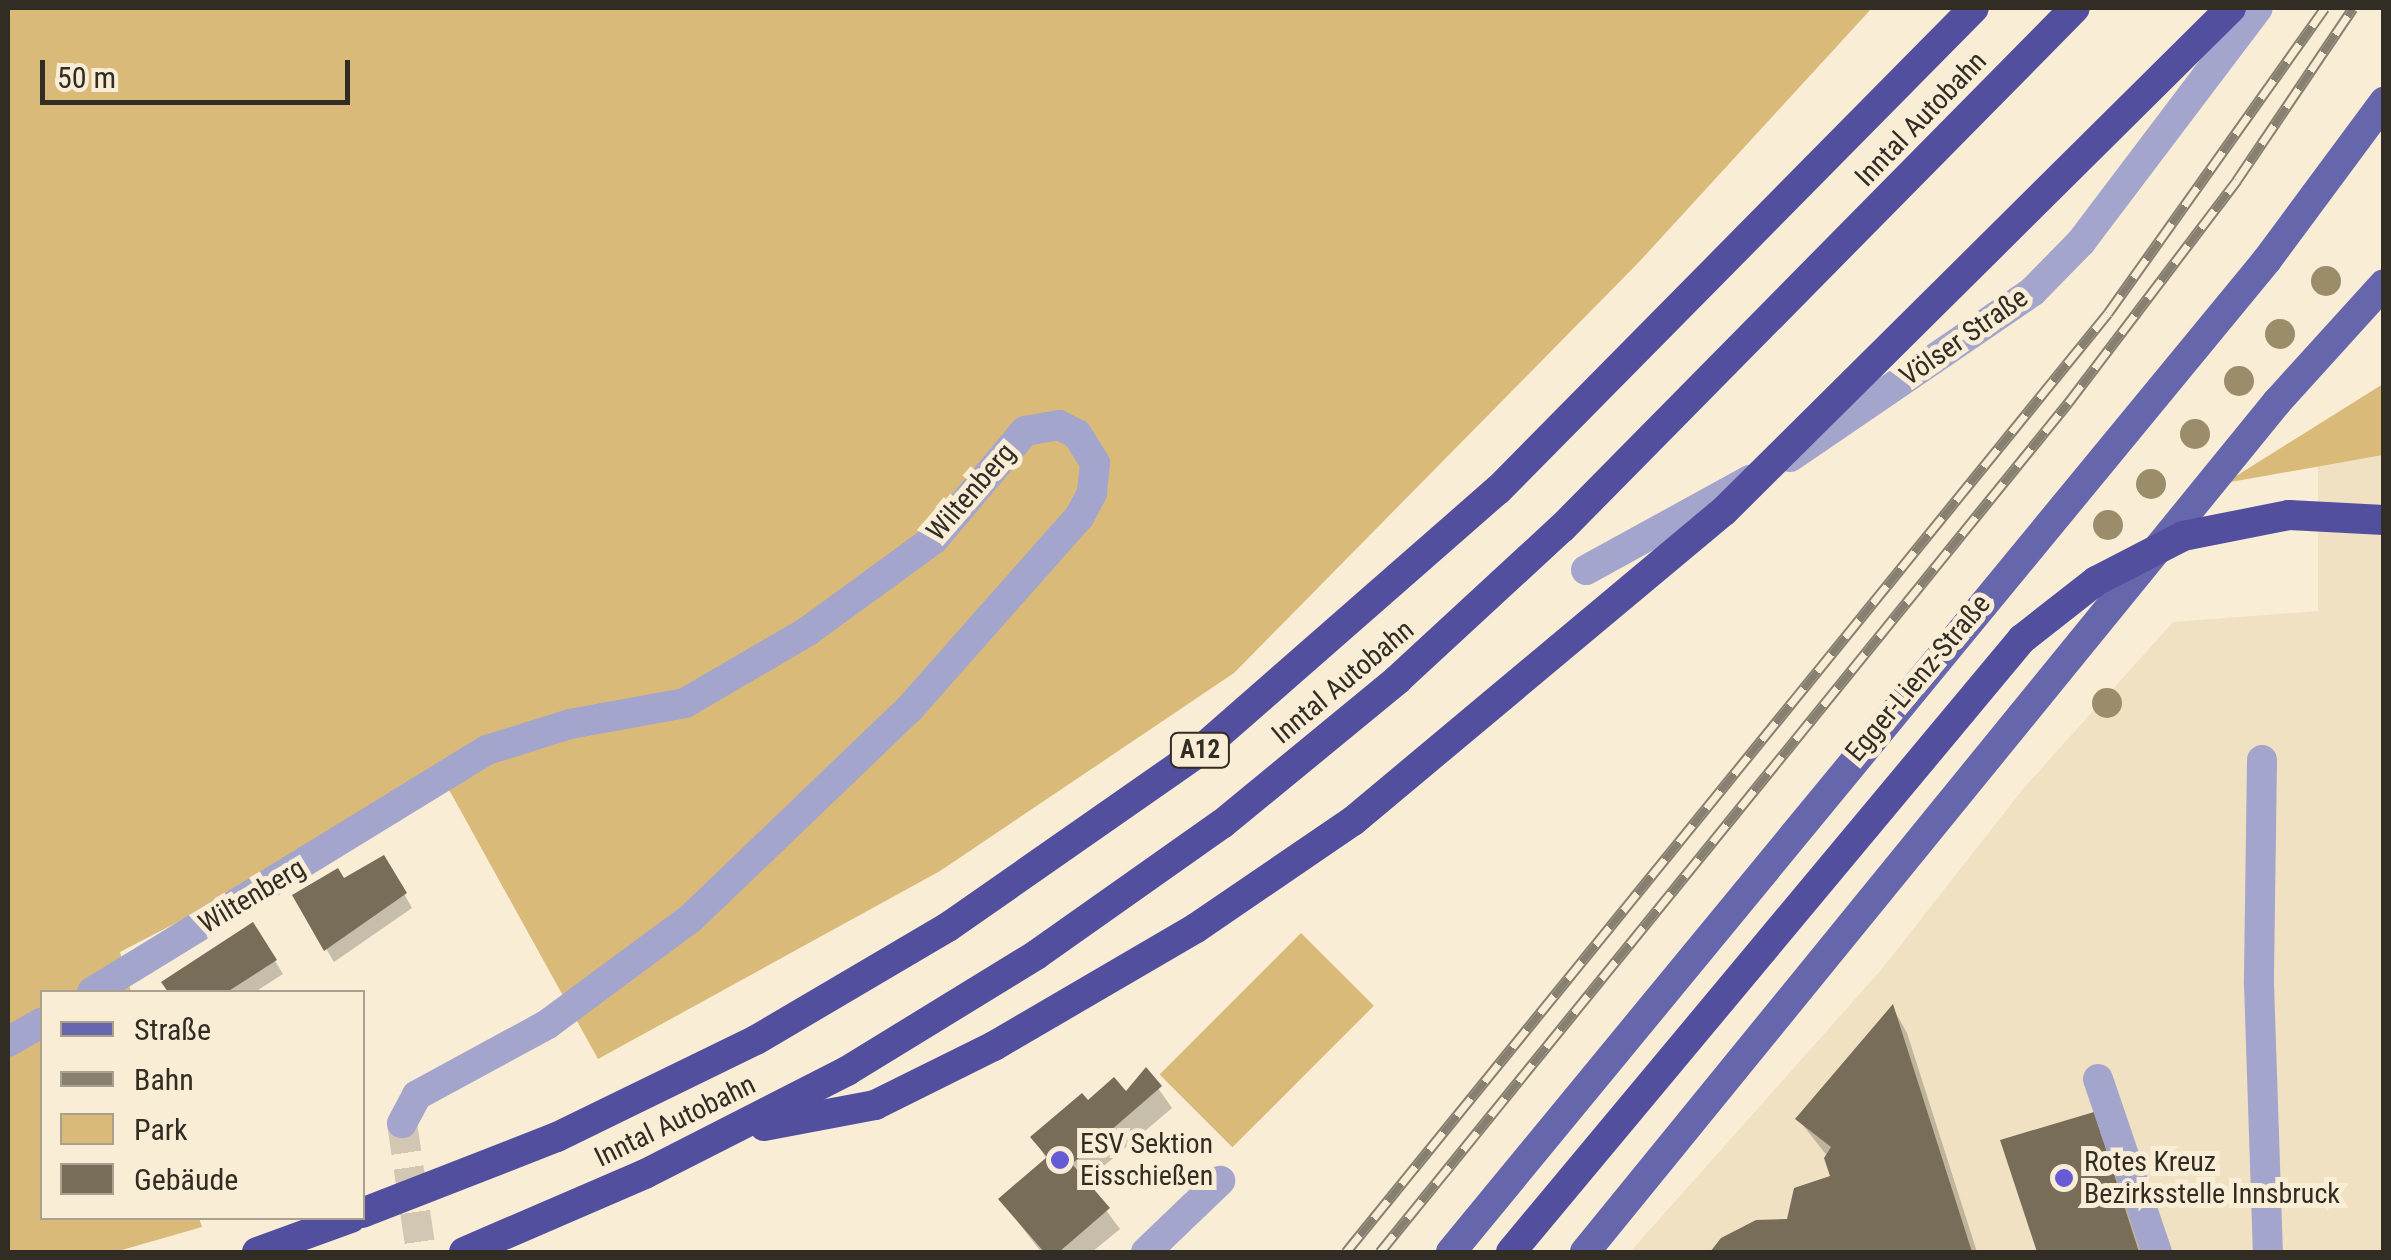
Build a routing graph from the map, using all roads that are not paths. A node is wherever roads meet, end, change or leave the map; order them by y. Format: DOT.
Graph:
graph roads {
  1 [pos="1974,8"];
  2 [pos="2075,8"];
  3 [pos="2232,8"];
  4 [pos="2258,8"];
  5 [pos="2384,102"];
  6 [pos="2384,284"];
  7 [pos="2374,305"];
  8 [pos="2384,520"];
  9 [pos="1586,570"];
  10 [pos="2262,760"];
  11 [pos="95,990"];
  12 [pos="40,1023"];
  13 [pos="8,1042"];
  14 [pos="2098,1078"];
  15 [pos="402,1122"];
  16 [pos="731,1133"];
  17 [pos="1220,1182"];
  18 [pos="365,1213"];
  19 [pos="346,1220"];
  20 [pos="257,1252"];
  21 [pos="464,1252"];
  22 [pos="1146,1252"];
  23 [pos="1451,1252"];
  24 [pos="1511,1252"];
  25 [pos="1585,1252"];
  26 [pos="2157,1252"];
  27 [pos="2268,1252"];
  1 -- 18 [label="highway, Inntal Autobahn / A12"];
  2 -- 16 [label="highway, Inntal Autobahn / A12"];
  3 -- 16 [label="highway"];
  4 -- 9 [label="street, Völser Straße"];
  5 -- 23 [label="main road, Egger-Lienz-Straße"];
  6 -- 7 [label="main road"];
  7 -- 25 [label="main road"];
  8 -- 24 [label="highway"];
  10 -- 27 [label="street"];
  11 -- 15 [label="street, Wiltenberg"];
  12 -- 13 [label="street"];
  14 -- 26 [label="street"];
  16 -- 21 [label="highway, Inntal Autobahn / A12"];
  17 -- 22 [label="street"];
  19 -- 20 [label="highway"];
}
